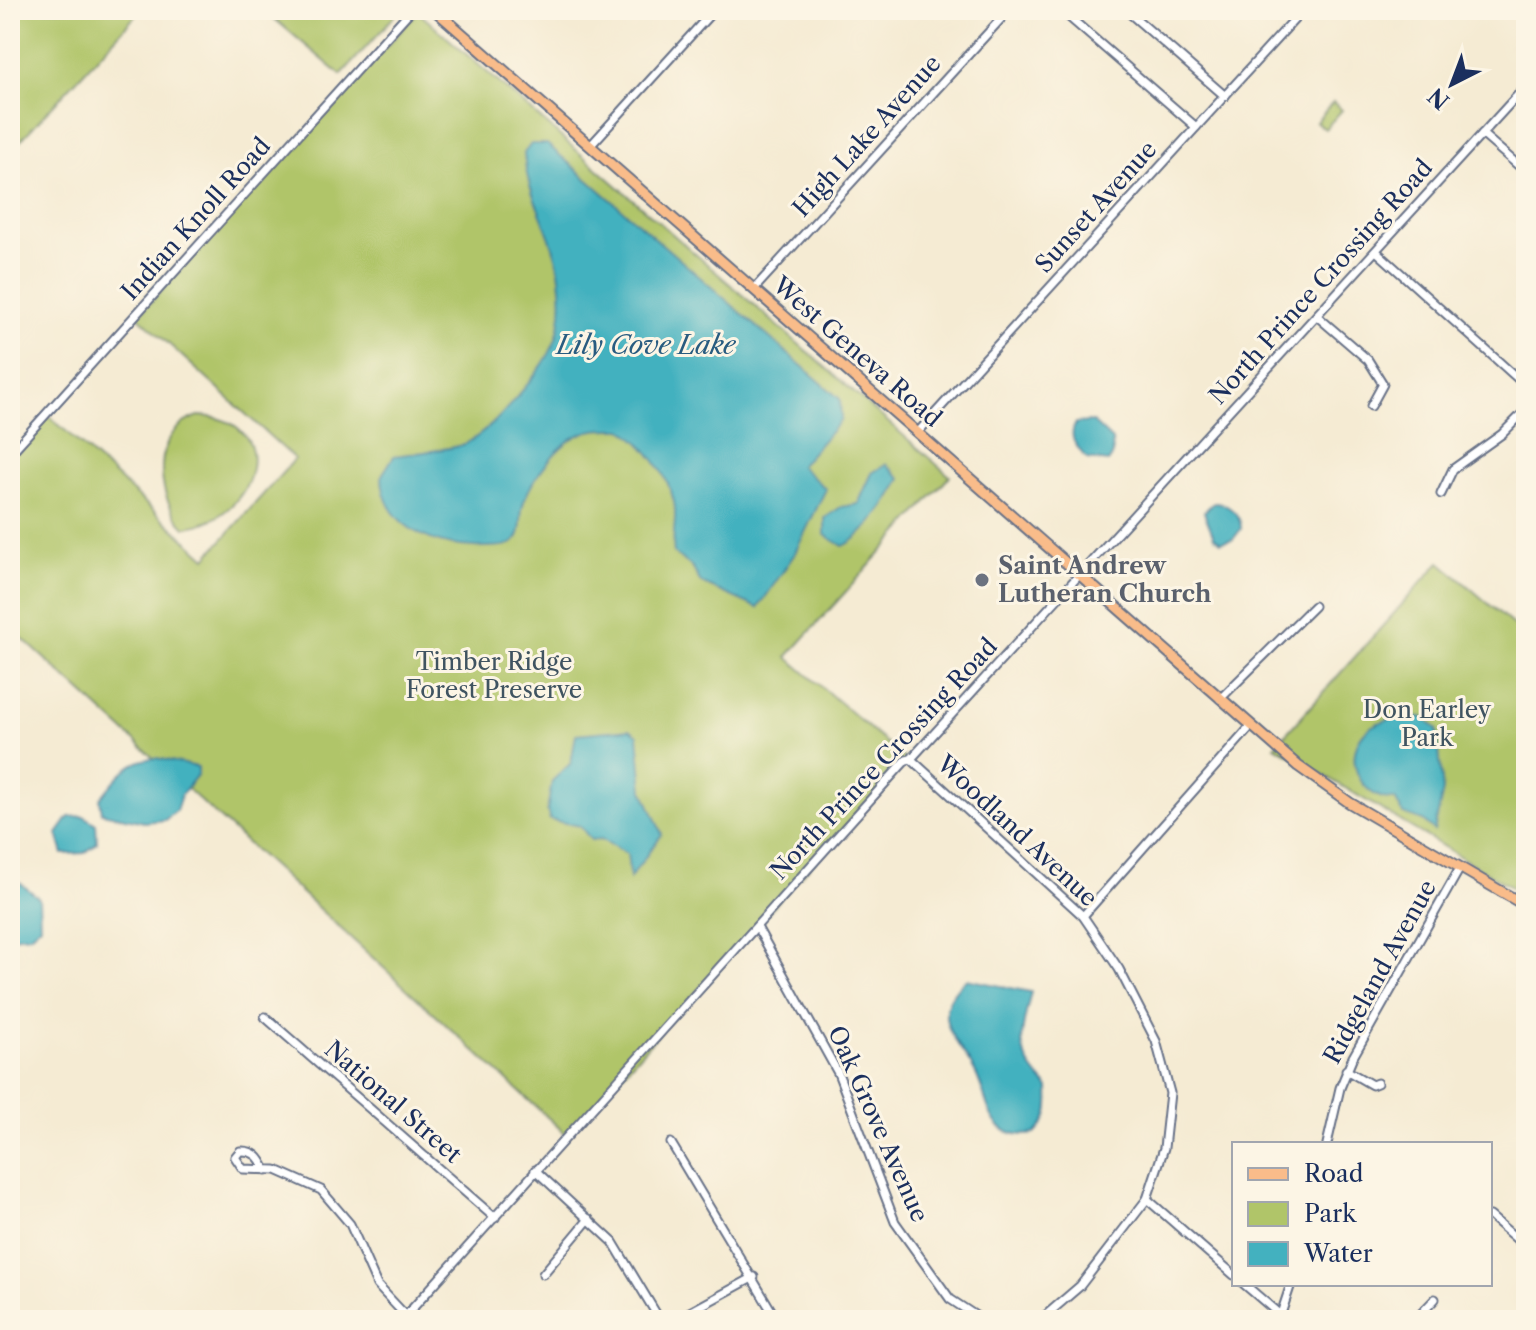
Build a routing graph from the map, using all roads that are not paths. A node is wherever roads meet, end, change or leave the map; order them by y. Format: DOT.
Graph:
graph roads {
  1 [pos="411,10"];
  2 [pos="435,10"];
  3 [pos="714,10"];
  4 [pos="1009,10"];
  5 [pos="1061,10"];
  6 [pos="1126,10"];
  7 [pos="1303,10"];
  8 [pos="1526,86"];
  9 [pos="1225,96"];
  10 [pos="1196,127"];
  11 [pos="1482,134"];
  12 [pos="592,144"];
  13 [pos="1526,172"];
  14 [pos="1376,251"];
  15 [pos="754,289"];
  16 [pos="1317,316"];
  17 [pos="1526,386"];
  18 [pos="1371,406"];
  19 [pos="1526,410"];
  20 [pos="919,431"];
  21 [pos="10,454"];
  22 [pos="1441,494"];
  23 [pos="1080,577"];
  24 [pos="1314,606"];
  25 [pos="1220,699"];
  26 [pos="1251,726"];
  27 [pos="911,759"];
  28 [pos="1460,868"];
  29 [pos="1526,906"];
  30 [pos="1083,916"];
  31 [pos="757,927"];
  32 [pos="265,1017"];
  33 [pos="1346,1070"];
  34 [pos="1377,1083"];
  35 [pos="1328,1142"];
  36 [pos="671,1143"];
  37 [pos="266,1170"];
  38 [pos="535,1170"];
  39 [pos="1147,1199"];
  40 [pos="495,1218"];
  41 [pos="1492,1218"];
  42 [pos="589,1219"];
  43 [pos="1526,1247"];
  44 [pos="1232,1273"];
  45 [pos="543,1274"];
  46 [pos="754,1277"];
  47 [pos="1246,1286"];
  48 [pos="1290,1286"];
  49 [pos="1435,1299"];
  50 [pos="404,1318"];
  51 [pos="1282,1319"];
  52 [pos="660,1320"];
  53 [pos="675,1320"];
  54 [pos="777,1320"];
  55 [pos="982,1320"];
  56 [pos="1032,1320"];
  57 [pos="1415,1320"];
  1 -- 21 [label="street, Indian Knoll Road"];
  2 -- 12 [label="main road, West Geneva Road"];
  3 -- 12 [label="street"];
  4 -- 15 [label="street, High Lake Avenue"];
  5 -- 10 [label="street"];
  6 -- 9 [label="street"];
  7 -- 9 [label="street, Sunset Avenue"];
  8 -- 11 [label="street, North Prince Crossing Road"];
  9 -- 10 [label="street, Sunset Avenue"];
  10 -- 20 [label="street, Sunset Avenue"];
  11 -- 13 [label="street"];
  11 -- 14 [label="street, North Prince Crossing Road"];
  12 -- 15 [label="main road, West Geneva Road"];
  14 -- 16 [label="street, North Prince Crossing Road"];
  14 -- 17 [label="street"];
  15 -- 20 [label="main road, West Geneva Road"];
  16 -- 18 [label="street"];
  16 -- 23 [label="street, North Prince Crossing Road"];
  19 -- 22 [label="street"];
  20 -- 23 [label="main road, West Geneva Road"];
  23 -- 25 [label="main road, West Geneva Road"];
  23 -- 27 [label="street, North Prince Crossing Road"];
  24 -- 25 [label="street"];
  25 -- 26 [label="main road, West Geneva Road"];
  26 -- 28 [label="main road, West Geneva Road"];
  26 -- 30 [label="street"];
  27 -- 30 [label="street, Woodland Avenue"];
  27 -- 31 [label="street, North Prince Crossing Road"];
  28 -- 29 [label="main road, West Geneva Road"];
  28 -- 33 [label="street, Ridgeland Avenue"];
  30 -- 39 [label="street, Woodland Avenue"];
  31 -- 38 [label="street, North Prince Crossing Road"];
  31 -- 55 [label="street, Oak Grove Avenue"];
  32 -- 40 [label="street, National Street"];
  33 -- 34 [label="street"];
  33 -- 35 [label="street, Ridgeland Avenue"];
  36 -- 46 [label="street"];
  37 -- 50 [label="street"];
  38 -- 40 [label="street, North Prince Crossing Road"];
  38 -- 42 [label="street"];
  39 -- 44 [label="street"];
  39 -- 56 [label="street, Woodland Avenue"];
  40 -- 50 [label="street, North Prince Crossing Road"];
  41 -- 43 [label="street"];
  42 -- 45 [label="street"];
  42 -- 52 [label="street"];
  46 -- 53 [label="street"];
  46 -- 54 [label="street"];
  47 -- 51 [label="street"];
  48 -- 51 [label="street"];
  49 -- 57 [label="street"];
}
